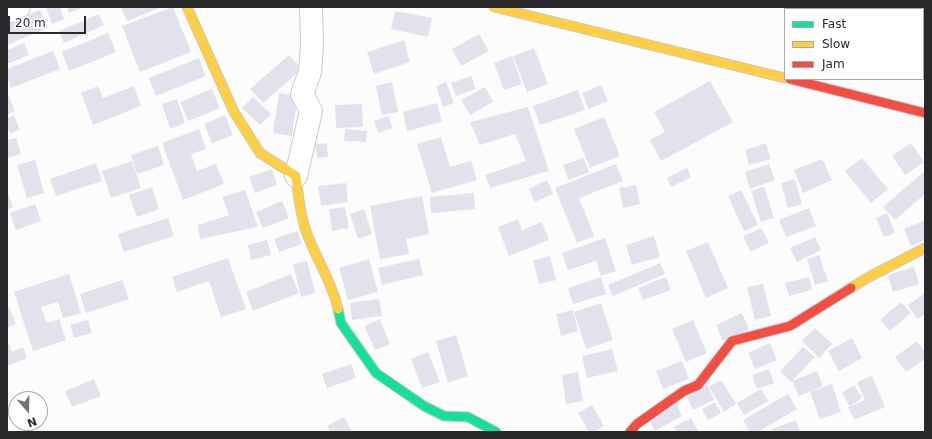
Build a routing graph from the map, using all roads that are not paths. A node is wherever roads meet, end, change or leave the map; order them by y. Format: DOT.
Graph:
graph roads {
  1 [pos="19,7"];
  2 [pos="186,7"];
  3 [pos="311,7"];
  4 [pos="494,7"];
  5 [pos="7,12"];
  6 [pos="552,15"];
  7 [pos="784,78"];
  8 [pos="794,80"];
  9 [pos="925,113"];
  10 [pos="296,176"];
  11 [pos="925,248"];
  12 [pos="473,425"];
  13 [pos="496,432"];
  14 [pos="630,432"];
  1 -- 5 [label="street"];
  2 -- 10 [label="street"];
  3 -- 10 [label="street"];
  4 -- 6 [label="street"];
  6 -- 7 [label="street"];
  8 -- 9 [label="street"];
  10 -- 12 [label="street"];
  11 -- 14 [label="street"];
  12 -- 13 [label="street"];
}
